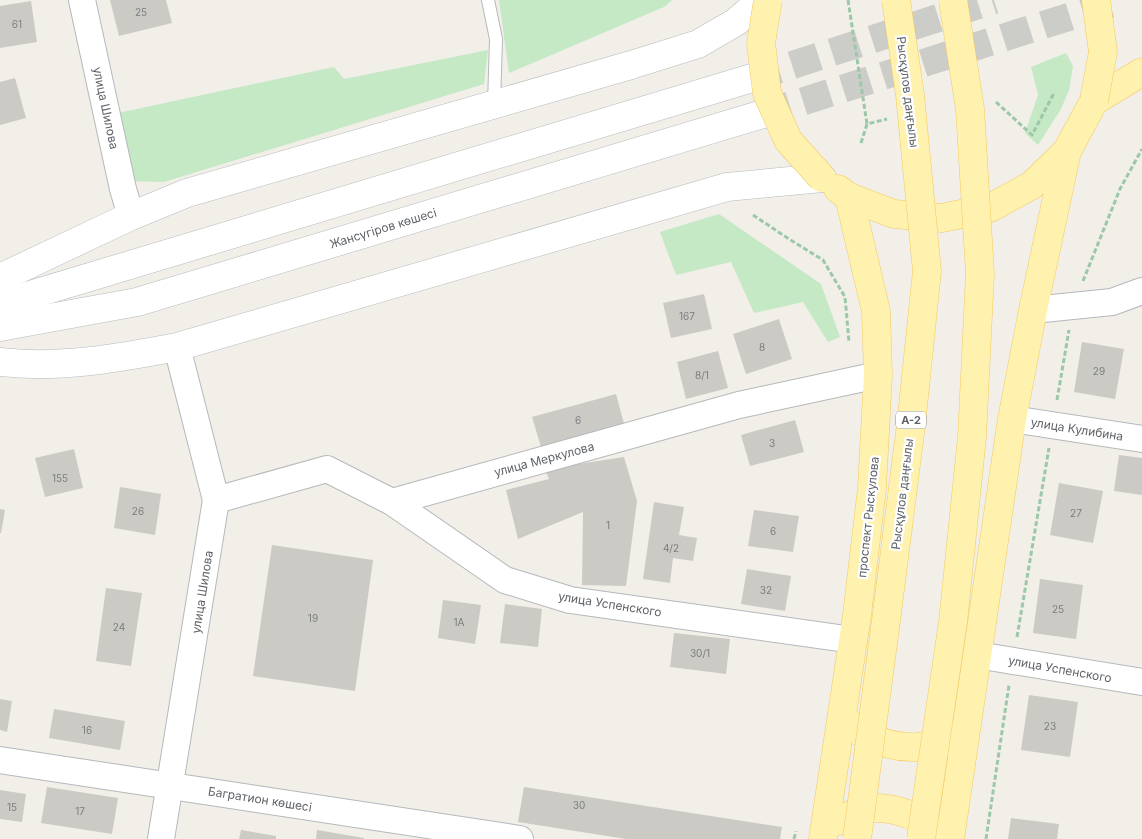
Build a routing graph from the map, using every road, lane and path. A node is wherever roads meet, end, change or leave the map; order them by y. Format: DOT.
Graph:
graph roads {
  1 [pos="82,0"];
  2 [pos="488,0"];
  3 [pos="761,0"];
  4 [pos="768,0"];
  5 [pos="848,0"];
  6 [pos="896,0"];
  7 [pos="953,0"];
  8 [pos="1096,0"];
  9 [pos="1142,72"];
  10 [pos="752,78"];
  11 [pos="1054,93"];
  12 [pos="1094,102"];
  13 [pos="494,105"];
  14 [pos="763,114"];
  15 [pos="866,124"];
  16 [pos="1032,135"];
  17 [pos="1142,149"];
  18 [pos="1067,151"];
  19 [pos="822,178"];
  20 [pos="849,197"];
  21 [pos="753,215"];
  22 [pos="132,216"];
  23 [pos="0,278"];
  24 [pos="1142,292"];
  25 [pos="0,304"];
  26 [pos="1073,306"];
  27 [pos="1033,310"];
  28 [pos="0,327"];
  29 [pos="177,347"];
  30 [pos="0,362"];
  31 [pos="878,375"];
  32 [pos="852,380"];
  33 [pos="1012,419"];
  34 [pos="1053,425"];
  35 [pos="1142,439"];
  36 [pos="216,500"];
  37 [pos="392,502"];
  38 [pos="853,640"];
  39 [pos="977,655"];
  40 [pos="1013,661"];
  41 [pos="1142,682"];
  42 [pos="843,712"];
  43 [pos="968,726"];
  44 [pos="0,760"];
  45 [pos="170,786"];
  46 [pos="796,829"];
  47 [pos="823,838"];
  48 [pos="161,839"];
  49 [pos="520,839"];
  50 [pos="794,839"];
  51 [pos="857,839"];
  52 [pos="921,839"];
  53 [pos="944,839"];
  54 [pos="950,839"];
  55 [pos="986,839"];
  1 -- 22 [label="street, улица Шилова"];
  2 -- 13 [label="lane"];
  3 -- 13 [label="main road"];
  4 -- 19 [label="main road, bridge"];
  5 -- 15 [label="path"];
  6 -- 51 [label="main road, Рысқұлов даңғылы / A-2, bridge"];
  7 -- 52 [label="main road, bridge"];
  8 -- 12 [label="main road, bridge"];
  9 -- 12 [label="main road"];
  10 -- 25 [label="main road"];
  11 -- 16 [label="path"];
  12 -- 18 [label="main road"];
  13 -- 22 [label="main road"];
  14 -- 28 [label="main road, Жансүгіров көшесі"];
  17 -- 26 [label="path"];
  18 -- 20 [label="main road"];
  18 -- 27 [label="main road"];
  19 -- 20 [label="main road"];
  19 -- 29 [label="main road"];
  20 -- 31 [label="main road, проспект Рыскулова"];
  21 -- 32 [label="path"];
  22 -- 23 [label="main road"];
  24 -- 26 [label="street"];
  26 -- 27 [label="street"];
  26 -- 34 [label="path"];
  27 -- 33 [label="main road"];
  29 -- 30 [label="main road"];
  29 -- 36 [label="street, улица Шилова"];
  31 -- 32 [label="street, улица Меркулова"];
  31 -- 38 [label="main road, проспект Рыскулова"];
  32 -- 37 [label="street, улица Меркулова"];
  33 -- 34 [label="street, улица Кулибина"];
  33 -- 39 [label="main road"];
  34 -- 35 [label="street, улица Кулибина"];
  34 -- 40 [label="path"];
  36 -- 37 [label="street"];
  36 -- 45 [label="street, улица Шилова"];
  37 -- 38 [label="street, улица Успенского"];
  38 -- 42 [label="main road, проспект Рыскулова"];
  39 -- 40 [label="street, улица Успенского"];
  39 -- 43 [label="main road"];
  40 -- 41 [label="street, улица Успенского"];
  40 -- 55 [label="path"];
  42 -- 43 [label="main road"];
  42 -- 47 [label="main road, проспект Рыскулова"];
  43 -- 54 [label="main road"];
  44 -- 45 [label="street, Багратион көшесі"];
  45 -- 48 [label="street, улица Шилова"];
  45 -- 49 [label="street, Багратион көшесі"];
  46 -- 50 [label="path"];
  47 -- 53 [label="main road"];
}
